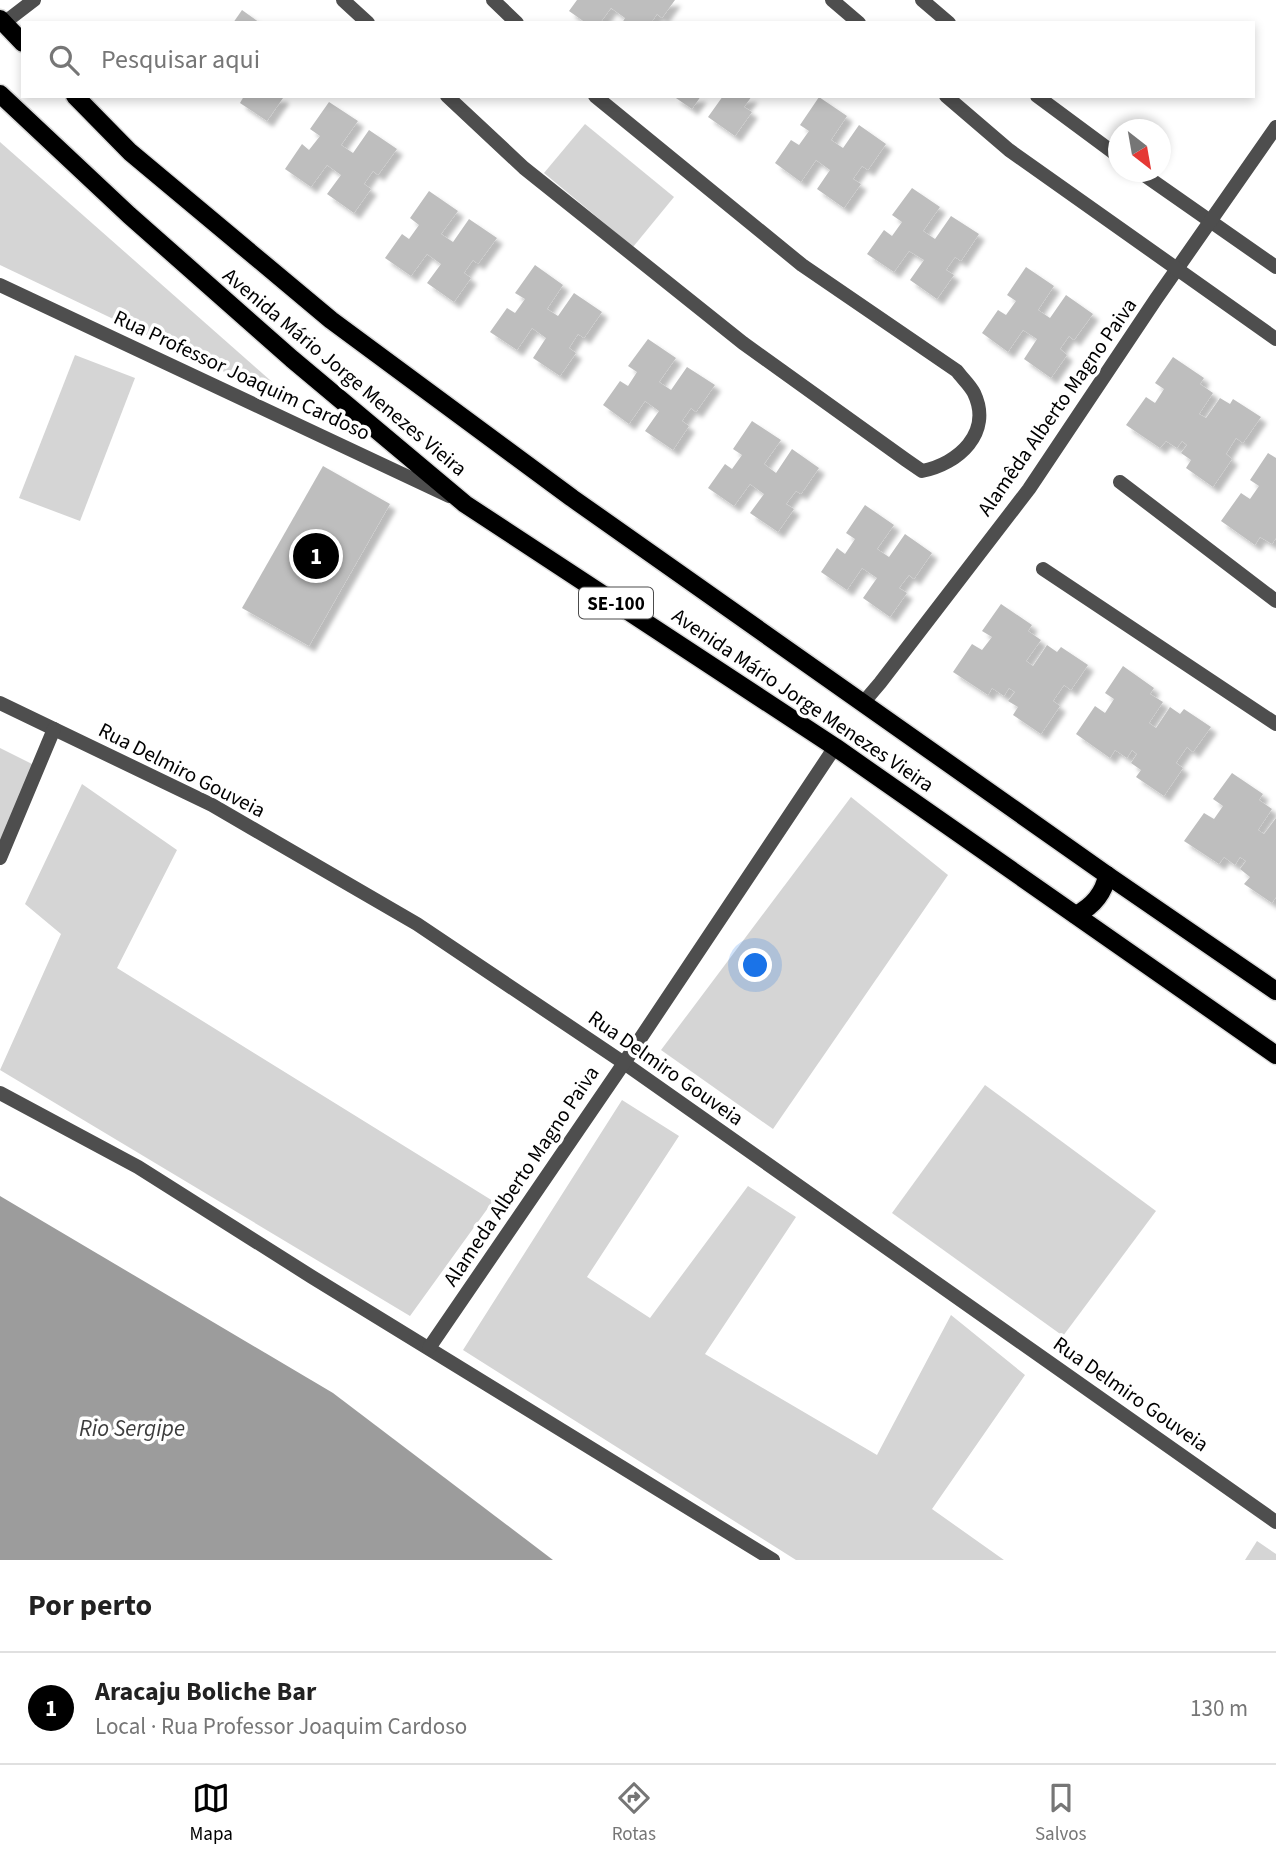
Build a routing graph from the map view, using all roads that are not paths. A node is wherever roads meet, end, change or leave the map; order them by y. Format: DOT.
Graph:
graph roads {
  1 [pos="34,0"];
  2 [pos="343,0"];
  3 [pos="493,0"];
  4 [pos="832,0"];
  5 [pos="922,0"];
  6 [pos="2,21"];
  7 [pos="366,21"];
  8 [pos="515,21"];
  9 [pos="857,21"];
  10 [pos="947,21"];
  11 [pos="21,41"];
  12 [pos="0,94"];
  13 [pos="77,98"];
  14 [pos="449,98"];
  15 [pos="597,98"];
  16 [pos="948,98"];
  17 [pos="1040,98"];
  18 [pos="1276,127"];
  19 [pos="1108,149"];
  20 [pos="1154,182"];
  21 [pos="1211,222"];
  22 [pos="1276,267"];
  23 [pos="1177,271"];
  24 [pos="0,285"];
  25 [pos="1276,339"];
  26 [pos="1120,482"];
  27 [pos="465,504"];
  28 [pos="1043,569"];
  29 [pos="1276,601"];
  30 [pos="0,703"];
  31 [pos="863,703"];
  32 [pos="1276,724"];
  33 [pos="54,729"];
  34 [pos="835,747"];
  35 [pos="0,858"];
  36 [pos="1107,875"];
  37 [pos="1076,915"];
  38 [pos="1276,991"];
  39 [pos="1276,1055"];
  40 [pos="624,1063"];
  41 [pos="0,1093"];
  42 [pos="429,1348"];
  43 [pos="1276,1522"];
  44 [pos="773,1560"];
  1 -- 6 [label="street"];
  2 -- 7 [label="street"];
  3 -- 8 [label="street"];
  4 -- 9 [label="street"];
  5 -- 10 [label="street"];
  6 -- 11 [label="main road"];
  12 -- 27 [label="main road, Avenida Mário Jorge Menezes Vieira / SE-100"];
  13 -- 31 [label="main road, Avenida Mário Jorge Menezes Vieira / SE-100"];
  14 -- 15 [label="street"];
  16 -- 23 [label="street"];
  17 -- 19 [label="street"];
  18 -- 21 [label="street, Alamêda Alberto Magno Paiva"];
  20 -- 21 [label="street"];
  21 -- 22 [label="street"];
  21 -- 23 [label="street, Alamêda Alberto Magno Paiva"];
  23 -- 25 [label="street"];
  23 -- 31 [label="street, Alamêda Alberto Magno Paiva"];
  24 -- 27 [label="street, Rua Professor Joaquim Cardoso"];
  26 -- 29 [label="street"];
  27 -- 34 [label="main road, Avenida Mário Jorge Menezes Vieira / SE-100"];
  28 -- 32 [label="street"];
  30 -- 33 [label="street, Rua Delmiro Gouveia"];
  31 -- 36 [label="main road, Avenida Mário Jorge Menezes Vieira / SE-100"];
  33 -- 35 [label="street"];
  33 -- 40 [label="street, Rua Delmiro Gouveia"];
  34 -- 37 [label="main road, Avenida Mário Jorge Menezes Vieira / SE-100"];
  34 -- 40 [label="street, Alameda Alberto Magno Paiva"];
  36 -- 37 [label="main road"];
  36 -- 38 [label="main road, Avenida Mário Jorge Menezes Vieira / SE-100"];
  37 -- 39 [label="main road, Avenida Mário Jorge Menezes Vieira / SE-100"];
  40 -- 42 [label="street, Alameda Alberto Magno Paiva"];
  40 -- 43 [label="street, Rua Delmiro Gouveia"];
  41 -- 42 [label="street"];
  42 -- 44 [label="street"];
}
